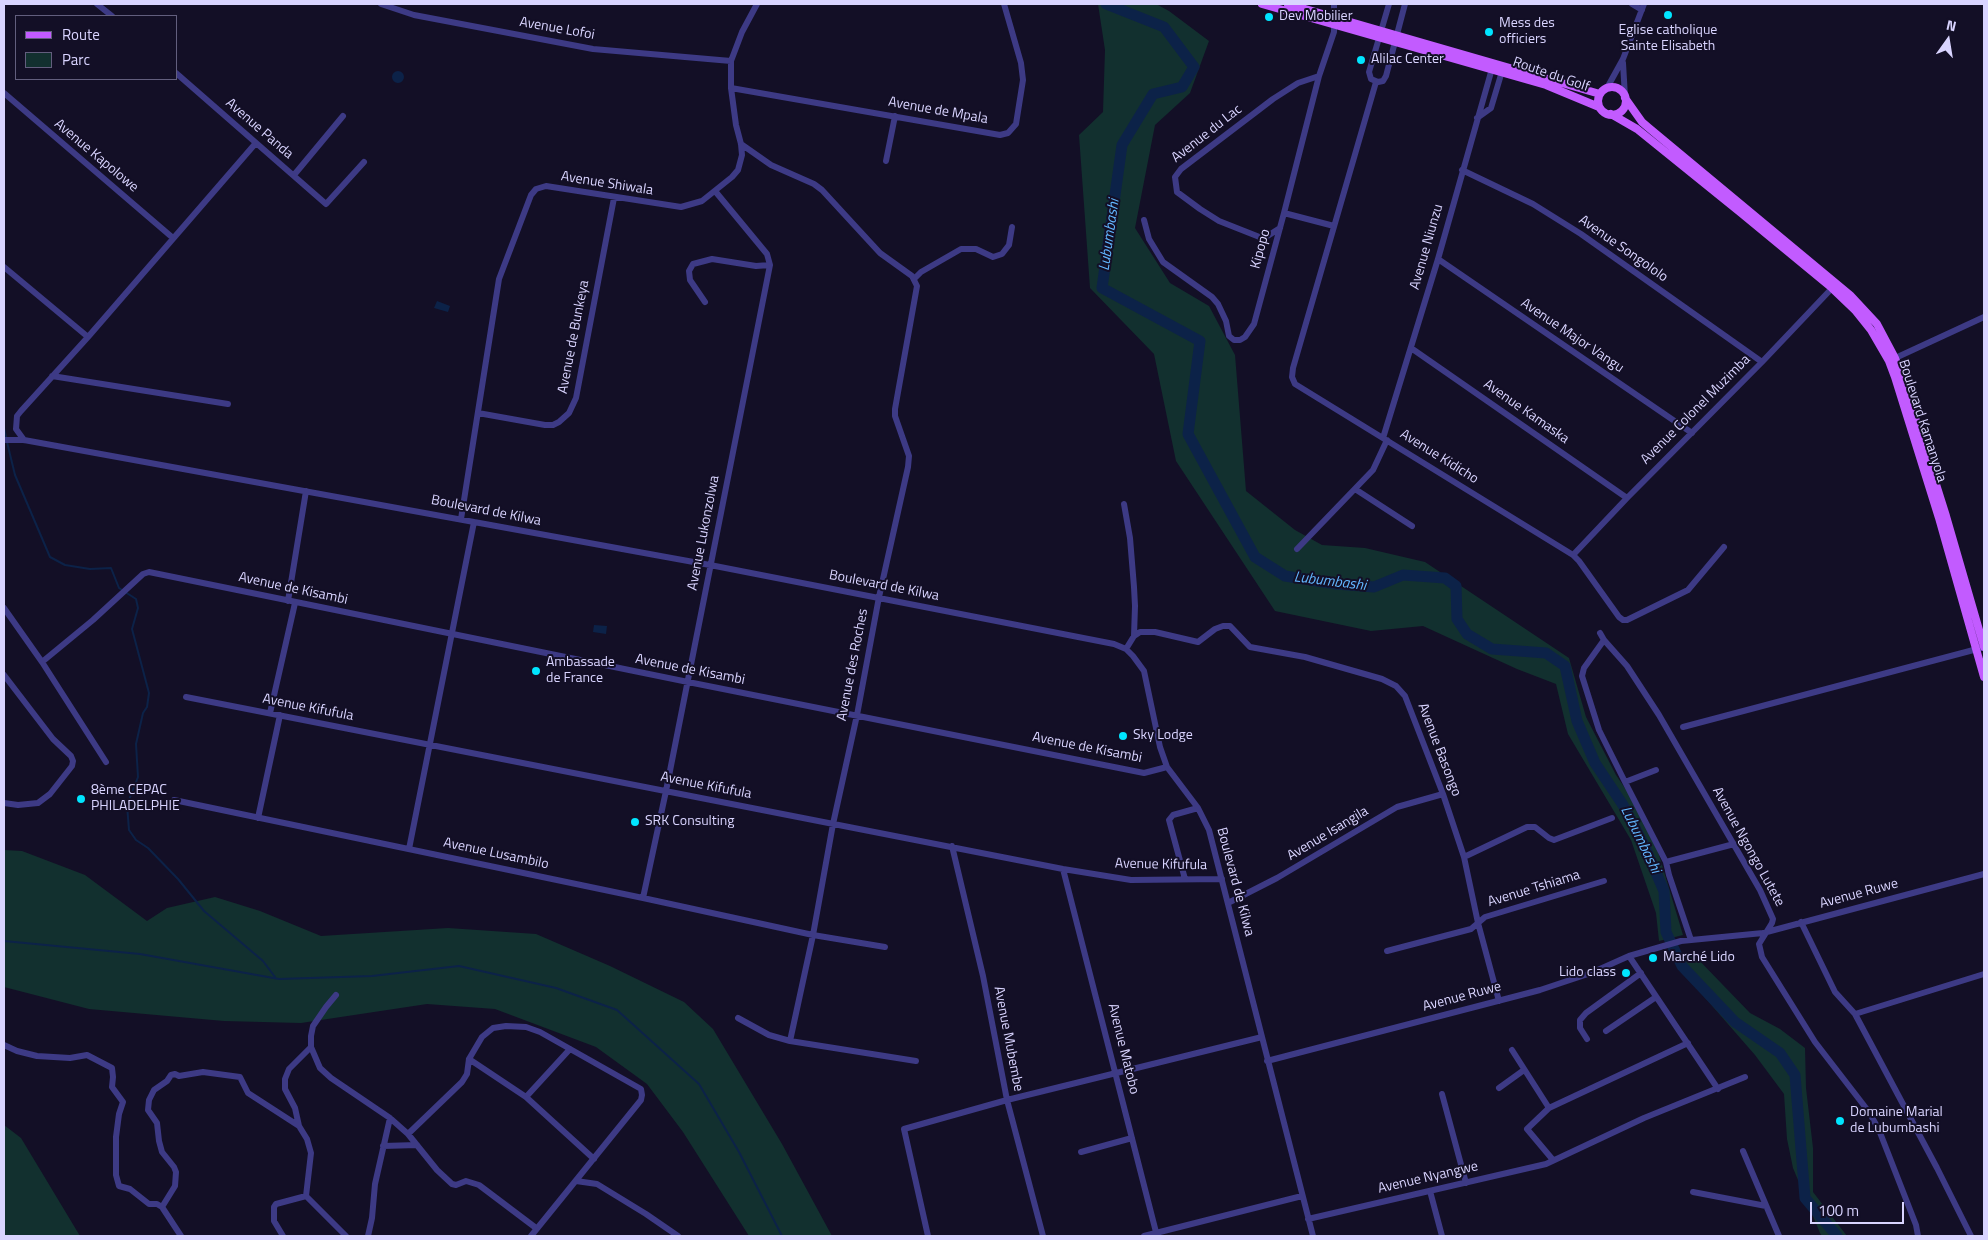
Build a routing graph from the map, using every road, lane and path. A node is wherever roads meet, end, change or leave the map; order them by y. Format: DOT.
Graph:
graph roads {
  1 [pos="97,4"];
  2 [pos="381,4"];
  3 [pos="757,4"];
  4 [pos="1004,4"];
  5 [pos="1262,4"];
  6 [pos="1288,4"];
  7 [pos="1334,4"];
  8 [pos="1389,4"];
  9 [pos="1405,4"];
  10 [pos="1632,4"];
  11 [pos="1643,7"];
  12 [pos="111,15"];
  13 [pos="1335,20"];
  14 [pos="1380,33"];
  15 [pos="1396,37"];
  16 [pos="1623,59"];
  17 [pos="731,62"];
  18 [pos="1492,66"];
  19 [pos="1503,69"];
  20 [pos="178,75"];
  21 [pos="1319,76"];
  22 [pos="1376,82"];
  23 [pos="731,88"];
  24 [pos="1607,88"];
  25 [pos="4,94"];
  26 [pos="1600,94"];
  27 [pos="1625,97"];
  28 [pos="1599,107"];
  29 [pos="1611,114"];
  30 [pos="343,116"];
  31 [pos="894,116"];
  32 [pos="1477,118"];
  33 [pos="255,144"];
  34 [pos="741,144"];
  35 [pos="886,161"];
  36 [pos="364,162"];
  37 [pos="1462,170"];
  38 [pos="294,175"];
  39 [pos="1718,190"];
  40 [pos="716,191"];
  41 [pos="614,198"];
  42 [pos="1284,213"];
  43 [pos="1144,220"];
  44 [pos="1334,226"];
  45 [pos="1012,227"];
  46 [pos="1280,228"];
  47 [pos="173,238"];
  48 [pos="1438,259"];
  49 [pos="770,265"];
  50 [pos="4,268"];
  51 [pos="914,279"];
  52 [pos="1834,286"];
  53 [pos="705,302"];
  54 [pos="1984,317"];
  55 [pos="88,337"];
  56 [pos="1411,348"];
  57 [pos="1892,360"];
  58 [pos="1762,362"];
  59 [pos="52,376"];
  60 [pos="228,404"];
  61 [pos="478,413"];
  62 [pos="1692,433"];
  63 [pos="1385,439"];
  64 [pos="4,440"];
  65 [pos="24,440"];
  66 [pos="1355,489"];
  67 [pos="306,491"];
  68 [pos="1627,498"];
  69 [pos="1124,504"];
  70 [pos="461,519"];
  71 [pos="474,522"];
  72 [pos="1412,526"];
  73 [pos="1724,547"];
  74 [pos="1297,549"];
  75 [pos="1573,555"];
  76 [pos="710,565"];
  77 [pos="879,597"];
  78 [pos="292,602"];
  79 [pos="4,608"];
  80 [pos="1600,633"];
  81 [pos="452,635"];
  82 [pos="1134,636"];
  83 [pos="1604,640"];
  84 [pos="1982,648"];
  85 [pos="1126,649"];
  86 [pos="42,662"];
  87 [pos="4,675"];
  88 [pos="1984,676"];
  89 [pos="688,682"];
  90 [pos="186,697"];
  91 [pos="270,713"];
  92 [pos="280,715"];
  93 [pos="857,715"];
  94 [pos="1683,727"];
  95 [pos="430,745"];
  96 [pos="106,762"];
  97 [pos="1167,767"];
  98 [pos="1656,770"];
  99 [pos="1625,782"];
  100 [pos="666,791"];
  101 [pos="1443,794"];
  102 [pos="174,800"];
  103 [pos="4,803"];
  104 [pos="1198,808"];
  105 [pos="258,818"];
  106 [pos="1612,818"];
  107 [pos="833,824"];
  108 [pos="1734,844"];
  109 [pos="952,846"];
  110 [pos="409,849"];
  111 [pos="1464,857"];
  112 [pos="1666,862"];
  113 [pos="1063,869"];
  114 [pos="1984,874"];
  115 [pos="1185,879"];
  116 [pos="1222,879"];
  117 [pos="1604,881"];
  118 [pos="643,898"];
  119 [pos="1228,903"];
  120 [pos="1801,922"];
  121 [pos="1478,923"];
  122 [pos="1768,931"];
  123 [pos="813,935"];
  124 [pos="1691,940"];
  125 [pos="885,947"];
  126 [pos="1387,951"];
  127 [pos="1629,956"];
  128 [pos="1641,973"];
  129 [pos="1984,974"];
  130 [pos="336,995"];
  131 [pos="1656,997"];
  132 [pos="1499,1001"];
  133 [pos="1854,1014"];
  134 [pos="738,1018"];
  135 [pos="1606,1031"];
  136 [pos="1262,1037"];
  137 [pos="1587,1039"];
  138 [pos="790,1041"];
  139 [pos="1688,1043"];
  140 [pos="4,1045"];
  141 [pos="311,1047"];
  142 [pos="570,1048"];
  143 [pos="1512,1050"];
  144 [pos="469,1059"];
  145 [pos="916,1061"];
  146 [pos="1267,1062"];
  147 [pos="1524,1070"];
  148 [pos="1116,1073"];
  149 [pos="1745,1077"];
  150 [pos="1499,1088"];
  151 [pos="1718,1089"];
  152 [pos="1442,1094"];
  153 [pos="526,1097"];
  154 [pos="1007,1100"];
  155 [pos="1549,1108"];
  156 [pos="390,1118"];
  157 [pos="299,1126"];
  158 [pos="408,1134"];
  159 [pos="1132,1138"];
  160 [pos="417,1145"];
  161 [pos="383,1146"];
  162 [pos="1743,1150"];
  163 [pos="1081,1152"];
  164 [pos="594,1160"];
  165 [pos="1553,1160"];
  166 [pos="576,1181"];
  167 [pos="1466,1182"];
  168 [pos="1430,1191"];
  169 [pos="1693,1192"];
  170 [pos="306,1196"];
  171 [pos="1302,1196"];
  172 [pos="1766,1206"];
  173 [pos="162,1207"];
  174 [pos="1308,1218"];
  175 [pos="536,1228"];
  176 [pos="1156,1235"];
  177 [pos="181,1236"];
  178 [pos="283,1236"];
  179 [pos="346,1236"];
  180 [pos="368,1236"];
  181 [pos="532,1236"];
  182 [pos="678,1236"];
  183 [pos="928,1236"];
  184 [pos="1043,1236"];
  185 [pos="1144,1236"];
  186 [pos="1313,1236"];
  187 [pos="1442,1236"];
  188 [pos="1779,1236"];
  189 [pos="1918,1236"];
  190 [pos="1970,1236"];
  1 -- 12 [label="street"];
  2 -- 17 [label="street, Avenue Lofoi"];
  3 -- 17 [label="street, Avenue Shiwala"];
  4 -- 31 [label="street, Avenue de Mpala"];
  5 -- 13 [label="main road, Route du Golf"];
  6 -- 13 [label="main road"];
  7 -- 13 [label="street, Kipopo"];
  8 -- 14 [label="street"];
  9 -- 15 [label="street"];
  10 -- 11 [label="street"];
  11 -- 16 [label="street"];
  13 -- 14 [label="main road, Route du Golf"];
  13 -- 21 [label="street, Kipopo"];
  14 -- 15 [label="main road, Route du Golf"];
  14 -- 22 [label="street"];
  15 -- 18 [label="main road, Route du Golf"];
  15 -- 22 [label="street"];
  16 -- 24 [label="street"];
  16 -- 27 [label="street"];
  17 -- 23 [label="street, Avenue Shiwala"];
  18 -- 19 [label="main road, Route du Golf"];
  18 -- 32 [label="street, Avenue Niunzu"];
  19 -- 26 [label="main road"];
  19 -- 28 [label="main road, Route du Golf"];
  19 -- 32 [label="street"];
  20 -- 33 [label="street, Avenue Panda"];
  21 -- 42 [label="street, Kipopo"];
  21 -- 46 [label="street, Avenue du Lac"];
  22 -- 44 [label="street"];
  23 -- 31 [label="street, Avenue de Mpala"];
  23 -- 34 [label="street, Avenue Shiwala"];
  24 -- 26 [label="main road"];
  24 -- 27 [label="main road"];
  25 -- 47 [label="street, Avenue Kapolowe"];
  26 -- 28 [label="main road"];
  27 -- 29 [label="main road"];
  27 -- 39 [label="main road, Boulevard Kamanyola"];
  28 -- 29 [label="main road"];
  29 -- 39 [label="main road, Boulevard Kamanyola"];
  30 -- 38 [label="street"];
  31 -- 35 [label="street"];
  32 -- 37 [label="street, Avenue Niunzu"];
  33 -- 38 [label="street, Avenue Panda"];
  33 -- 47 [label="street"];
  34 -- 40 [label="street, Avenue Shiwala"];
  34 -- 51 [label="street"];
  36 -- 38 [label="street, Avenue Panda"];
  37 -- 48 [label="street, Avenue Niunzu"];
  37 -- 58 [label="street, Avenue Songololo"];
  39 -- 52 [label="main road, Boulevard Kamanyola"];
  40 -- 41 [label="street, Avenue Shiwala"];
  40 -- 49 [label="street"];
  41 -- 61 [label="street, Avenue Shiwala"];
  41 -- 61 [label="street, Avenue de Bunkeya"];
  42 -- 44 [label="street"];
  42 -- 46 [label="street, Kipopo"];
  43 -- 46 [label="street, Kipopo"];
  44 -- 63 [label="street, Avenue Kidicho"];
  45 -- 51 [label="street"];
  47 -- 55 [label="street"];
  48 -- 56 [label="street, Avenue Niunzu"];
  48 -- 62 [label="street, Avenue Major Vangu"];
  49 -- 53 [label="street"];
  49 -- 76 [label="street, Avenue Lukonzolwa"];
  50 -- 55 [label="street"];
  51 -- 77 [label="street, Avenue des Roches"];
  52 -- 57 [label="main road, Boulevard Kamanyola"];
  52 -- 58 [label="street, Avenue Colonel Muzimba"];
  54 -- 57 [label="street"];
  55 -- 59 [label="street"];
  56 -- 63 [label="street, Avenue Niunzu"];
  56 -- 68 [label="street, Avenue Kamaska"];
  57 -- 84 [label="main road, Boulevard Kamanyola"];
  58 -- 62 [label="street, Avenue Colonel Muzimba"];
  59 -- 60 [label="street"];
  59 -- 65 [label="street"];
  61 -- 70 [label="street, Avenue Shiwala"];
  62 -- 68 [label="street, Avenue Colonel Muzimba"];
  63 -- 66 [label="street, Avenue Niunzu"];
  63 -- 75 [label="street, Avenue Kidicho"];
  64 -- 65 [label="street, Boulevard de Kilwa"];
  65 -- 67 [label="street, Boulevard de Kilwa"];
  66 -- 72 [label="street"];
  66 -- 74 [label="street, Avenue Niunzu"];
  67 -- 70 [label="street, Boulevard de Kilwa"];
  67 -- 78 [label="street"];
  68 -- 75 [label="street, Avenue Colonel Muzimba"];
  69 -- 82 [label="street"];
  70 -- 71 [label="street, Boulevard de Kilwa"];
  71 -- 76 [label="street, Boulevard de Kilwa"];
  71 -- 81 [label="street"];
  73 -- 75 [label="street, Avenue Kidicho"];
  76 -- 77 [label="street, Boulevard de Kilwa"];
  76 -- 89 [label="street, Avenue Lukonzolwa"];
  77 -- 85 [label="street, Boulevard de Kilwa"];
  77 -- 93 [label="street, Avenue des Roches"];
  78 -- 81 [label="street, Avenue de Kisambi"];
  78 -- 86 [label="street, Avenue de Kisambi"];
  78 -- 91 [label="street"];
  79 -- 86 [label="street"];
  80 -- 83 [label="street, Avenue Ngongo Lutete"];
  81 -- 89 [label="street, Avenue de Kisambi"];
  81 -- 95 [label="street"];
  82 -- 85 [label="street"];
  82 -- 101 [label="street, Avenue Basongo"];
  83 -- 99 [label="street"];
  83 -- 108 [label="street, Avenue Ngongo Lutete"];
  84 -- 88 [label="main road, Boulevard Kamanyola"];
  84 -- 94 [label="street"];
  85 -- 97 [label="street, Boulevard de Kilwa"];
  86 -- 96 [label="street"];
  87 -- 103 [label="street"];
  89 -- 93 [label="street, Avenue de Kisambi"];
  89 -- 100 [label="street, Avenue Lukonzolwa"];
  90 -- 91 [label="street, Avenue Kifufula"];
  91 -- 92 [label="street, Avenue Kifufula"];
  92 -- 95 [label="street, Avenue Kifufula"];
  92 -- 105 [label="street"];
  93 -- 97 [label="street, Avenue de Kisambi"];
  93 -- 107 [label="street, Avenue des Roches"];
  95 -- 100 [label="street, Avenue Kifufula"];
  95 -- 110 [label="street"];
  97 -- 104 [label="street, Boulevard de Kilwa"];
  98 -- 99 [label="street"];
  99 -- 112 [label="street"];
  100 -- 107 [label="street, Avenue Kifufula"];
  100 -- 118 [label="street, Avenue Lukonzolwa"];
  101 -- 111 [label="street, Avenue Basongo"];
  101 -- 119 [label="street, Avenue Isangila"];
  102 -- 105 [label="street, Avenue Lusambilo"];
  104 -- 115 [label="street"];
  104 -- 116 [label="street, Boulevard de Kilwa"];
  105 -- 110 [label="street, Avenue Lusambilo"];
  106 -- 111 [label="street"];
  107 -- 109 [label="street, Avenue Kifufula"];
  107 -- 123 [label="street, Avenue des Roches"];
  108 -- 112 [label="street"];
  108 -- 122 [label="street, Avenue Ngongo Lutete"];
  109 -- 113 [label="street, Avenue Kifufula"];
  109 -- 154 [label="street, Avenue Mubembe"];
  110 -- 118 [label="street, Avenue Lusambilo"];
  111 -- 121 [label="street, Avenue Basongo"];
  112 -- 124 [label="street"];
  113 -- 115 [label="street, Avenue Kifufula"];
  113 -- 148 [label="street, Avenue Matobo"];
  114 -- 120 [label="street, Avenue Ruwe"];
  115 -- 116 [label="street, Avenue Kifufula"];
  116 -- 119 [label="street, Boulevard de Kilwa"];
  117 -- 121 [label="street, Avenue Tshiama"];
  118 -- 123 [label="street, Avenue Lusambilo"];
  119 -- 136 [label="street, Boulevard de Kilwa"];
  120 -- 122 [label="street, Avenue Ruwe"];
  120 -- 133 [label="street"];
  121 -- 126 [label="street, Avenue Tshiama"];
  121 -- 132 [label="street, Avenue Basongo"];
  122 -- 124 [label="street, Avenue Ruwe"];
  122 -- 189 [label="street, Avenue Ngongo Lutete"];
  123 -- 125 [label="street, Avenue Lusambilo"];
  123 -- 138 [label="street, Avenue des Roches"];
  124 -- 127 [label="street, Avenue Ruwe"];
  127 -- 128 [label="street"];
  127 -- 132 [label="street, Avenue Ruwe"];
  128 -- 131 [label="street"];
  128 -- 137 [label="street"];
  129 -- 133 [label="street"];
  130 -- 141 [label="street"];
  131 -- 135 [label="street"];
  131 -- 139 [label="street"];
  132 -- 146 [label="street, Avenue Ruwe"];
  133 -- 190 [label="street"];
  134 -- 138 [label="street"];
  136 -- 146 [label="street, Boulevard de Kilwa"];
  136 -- 148 [label="street"];
  138 -- 145 [label="street"];
  139 -- 151 [label="street"];
  139 -- 155 [label="street"];
  140 -- 173 [label="street"];
  141 -- 156 [label="street"];
  141 -- 157 [label="street"];
  142 -- 144 [label="street"];
  142 -- 153 [label="street"];
  142 -- 164 [label="street"];
  143 -- 147 [label="street"];
  144 -- 153 [label="street"];
  144 -- 158 [label="street"];
  146 -- 171 [label="street, Boulevard de Kilwa"];
  147 -- 150 [label="street"];
  147 -- 155 [label="street"];
  148 -- 154 [label="street"];
  148 -- 159 [label="street, Avenue Matobo"];
  149 -- 151 [label="street, Avenue Nyangwe"];
  151 -- 165 [label="street, Avenue Nyangwe"];
  152 -- 167 [label="street"];
  153 -- 164 [label="street"];
  154 -- 183 [label="street"];
  154 -- 184 [label="street, Avenue Mubembe"];
  155 -- 165 [label="street"];
  156 -- 158 [label="street"];
  156 -- 161 [label="street"];
  157 -- 170 [label="street"];
  157 -- 173 [label="street"];
  158 -- 160 [label="street"];
  159 -- 163 [label="street"];
  159 -- 176 [label="street, Avenue Matobo"];
  160 -- 161 [label="street"];
  160 -- 175 [label="street"];
  161 -- 180 [label="street"];
  162 -- 172 [label="street"];
  164 -- 166 [label="street"];
  165 -- 167 [label="street, Avenue Nyangwe"];
  166 -- 175 [label="street"];
  166 -- 182 [label="street"];
  167 -- 168 [label="street, Avenue Nyangwe"];
  168 -- 174 [label="street, Avenue Nyangwe"];
  168 -- 187 [label="street"];
  169 -- 172 [label="street"];
  170 -- 178 [label="street"];
  170 -- 179 [label="street"];
  171 -- 174 [label="street, Boulevard de Kilwa"];
  171 -- 176 [label="street"];
  172 -- 188 [label="street"];
  173 -- 177 [label="street"];
  174 -- 186 [label="street, Boulevard de Kilwa"];
  175 -- 181 [label="street"];
  176 -- 185 [label="street"];
}
